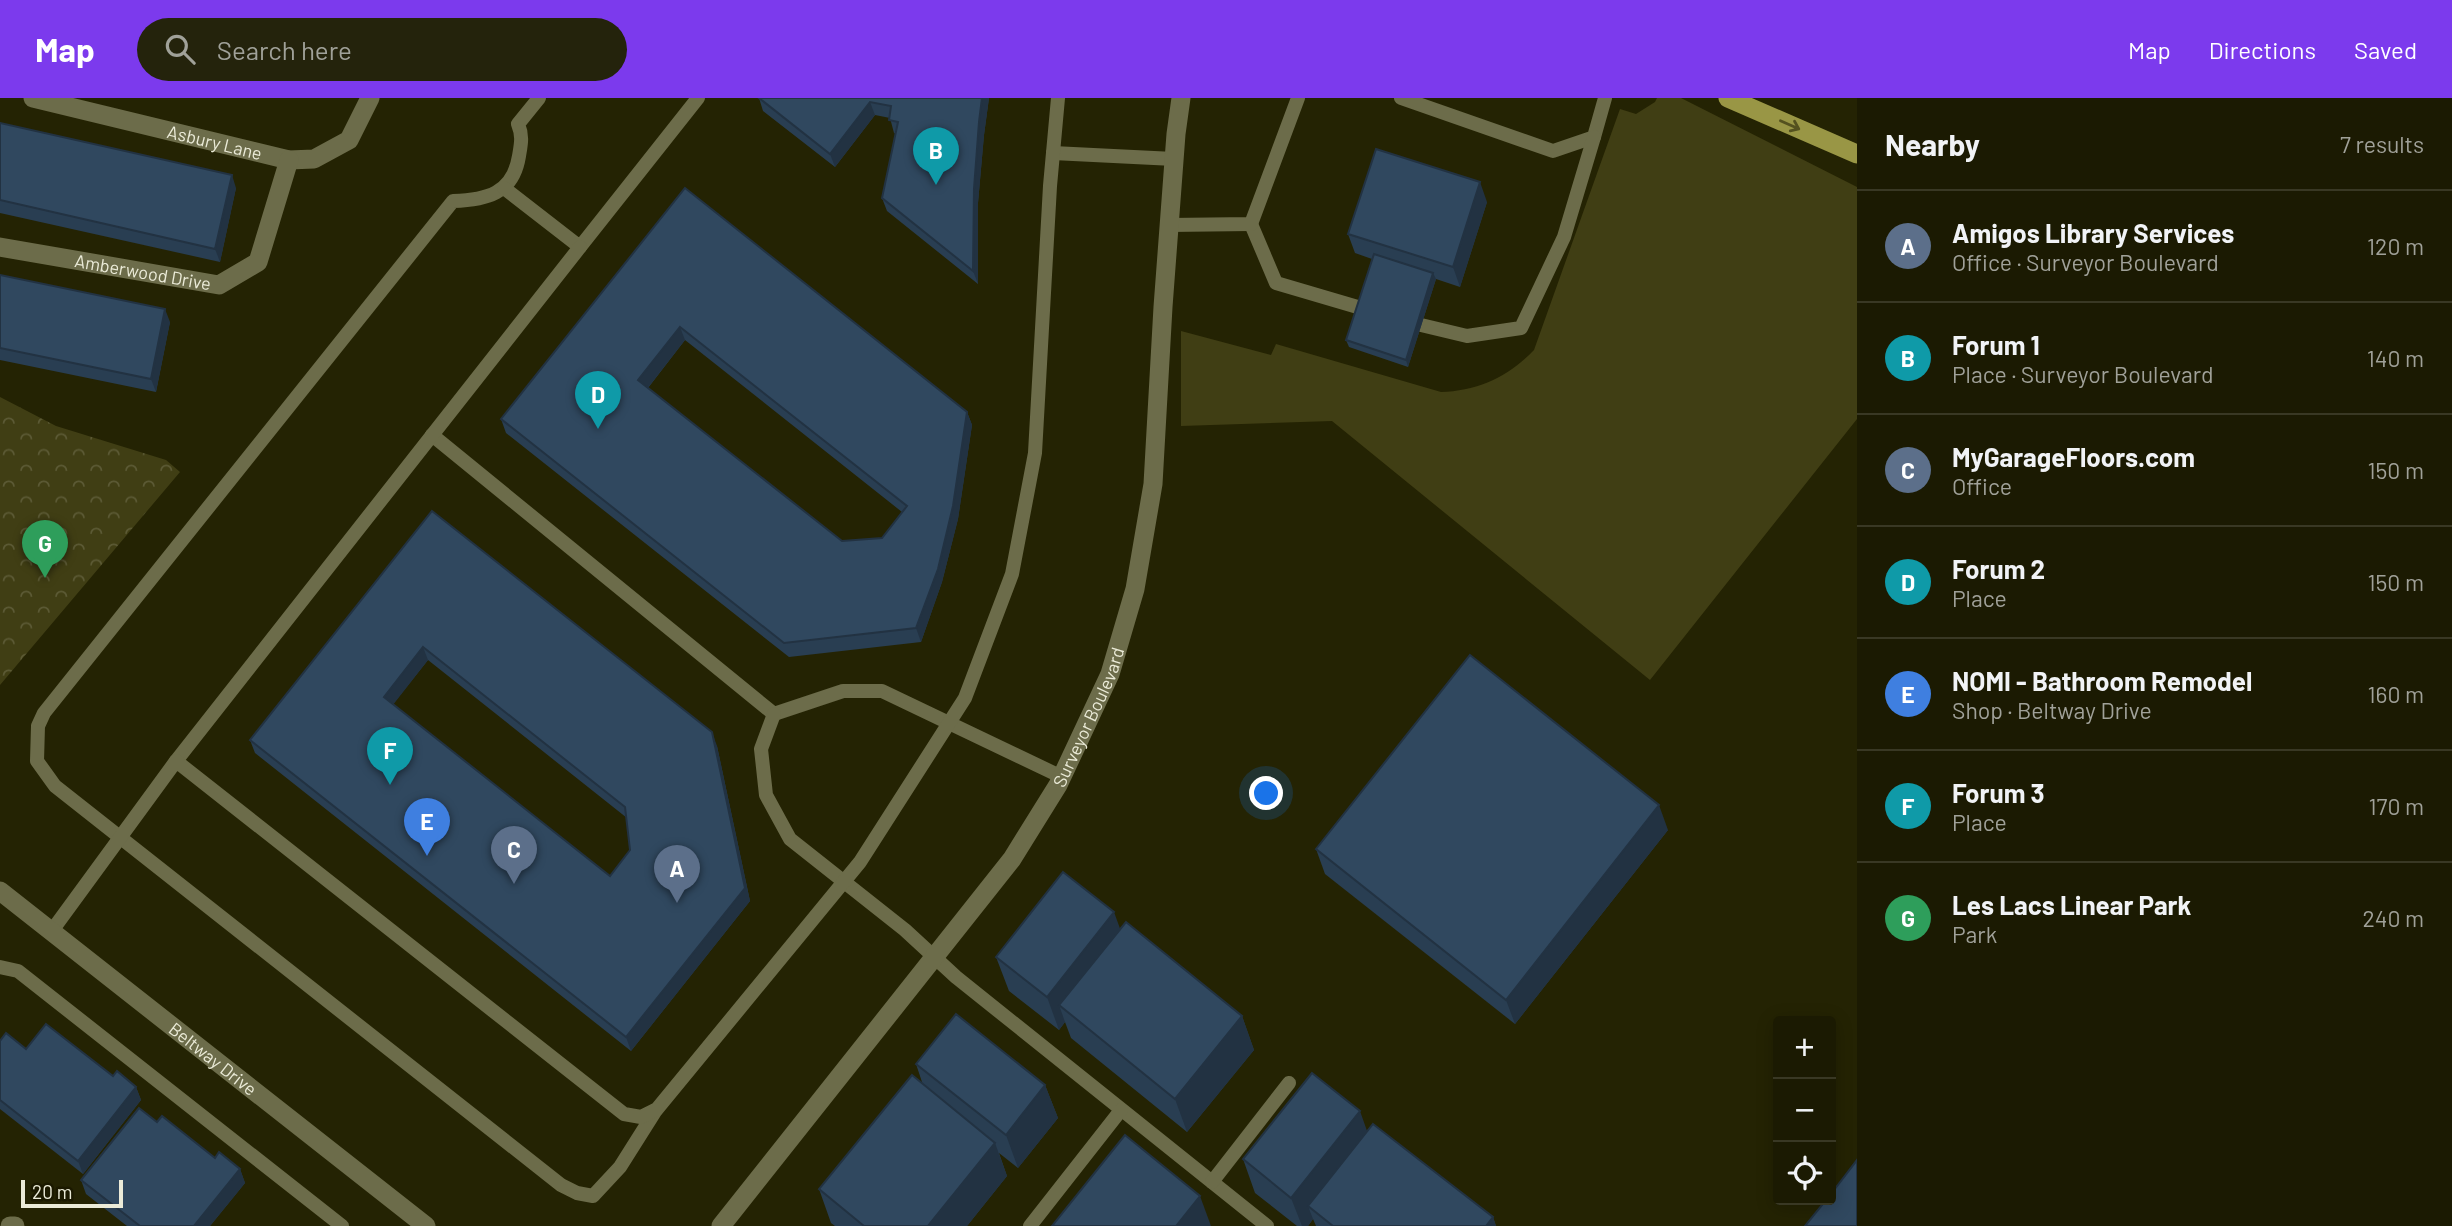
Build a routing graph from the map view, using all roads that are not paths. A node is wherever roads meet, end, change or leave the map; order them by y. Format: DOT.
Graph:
graph roads {
  1 [pos="33,98"];
  2 [pos="370,98"];
  3 [pos="538,98"];
  4 [pos="698,98"];
  5 [pos="1058,98"];
  6 [pos="1181,98"];
  7 [pos="1298,98"];
  8 [pos="1401,98"];
  9 [pos="1605,98"];
  10 [pos="1728,98"];
  11 [pos="1594,137"];
  12 [pos="1053,153"];
  13 [pos="1857,155"];
  14 [pos="1174,159"];
  15 [pos="289,160"];
  16 [pos="504,188"];
  17 [pos="1169,225"];
  18 [pos="1251,225"];
  19 [pos="0,247"];
  20 [pos="580,247"];
  21 [pos="1362,308"];
  22 [pos="1421,325"];
  23 [pos="432,435"];
  24 [pos="774,714"];
  25 [pos="949,723"];
  26 [pos="176,761"];
  27 [pos="1062,777"];
  28 [pos="121,837"];
  29 [pos="845,881"];
  30 [pos="0,891"];
  31 [pos="51,932"];
  32 [pos="934,959"];
  33 [pos="0,967"];
  34 [pos="1289,1083"];
  35 [pos="657,1109"];
  36 [pos="1121,1111"];
  37 [pos="1212,1182"];
  38 [pos="342,1226"];
  39 [pos="426,1226"];
  40 [pos="721,1226"];
  41 [pos="1030,1226"];
  42 [pos="1267,1226"];
  1 -- 15 [label="street, Asbury Lane"];
  2 -- 15 [label="street, Asbury Lane"];
  3 -- 16 [label="lane"];
  4 -- 20 [label="lane"];
  5 -- 12 [label="lane"];
  6 -- 14 [label="street, Surveyor Boulevard"];
  7 -- 18 [label="lane"];
  8 -- 11 [label="lane"];
  9 -- 11 [label="lane"];
  10 -- 13 [label="main road, one-way"];
  11 -- 22 [label="lane"];
  12 -- 14 [label="lane"];
  12 -- 25 [label="lane"];
  14 -- 17 [label="street, Surveyor Boulevard"];
  15 -- 19 [label="street, Amberwood Drive"];
  16 -- 20 [label="lane"];
  16 -- 28 [label="lane"];
  17 -- 18 [label="lane"];
  17 -- 27 [label="street, Surveyor Boulevard"];
  18 -- 21 [label="lane"];
  20 -- 23 [label="lane"];
  23 -- 24 [label="lane"];
  23 -- 26 [label="lane"];
  24 -- 25 [label="lane"];
  24 -- 29 [label="lane"];
  25 -- 27 [label="lane"];
  25 -- 29 [label="lane"];
  26 -- 28 [label="lane"];
  26 -- 35 [label="lane"];
  27 -- 32 [label="street, Surveyor Boulevard"];
  28 -- 31 [label="lane"];
  28 -- 35 [label="lane"];
  29 -- 32 [label="lane"];
  29 -- 35 [label="lane"];
  30 -- 31 [label="street, Beltway Drive"];
  31 -- 39 [label="street, Beltway Drive"];
  32 -- 36 [label="lane"];
  32 -- 40 [label="street, Surveyor Boulevard"];
  33 -- 38 [label="lane"];
  34 -- 37 [label="lane"];
  36 -- 37 [label="lane"];
  36 -- 41 [label="lane"];
  37 -- 42 [label="lane"];
}
